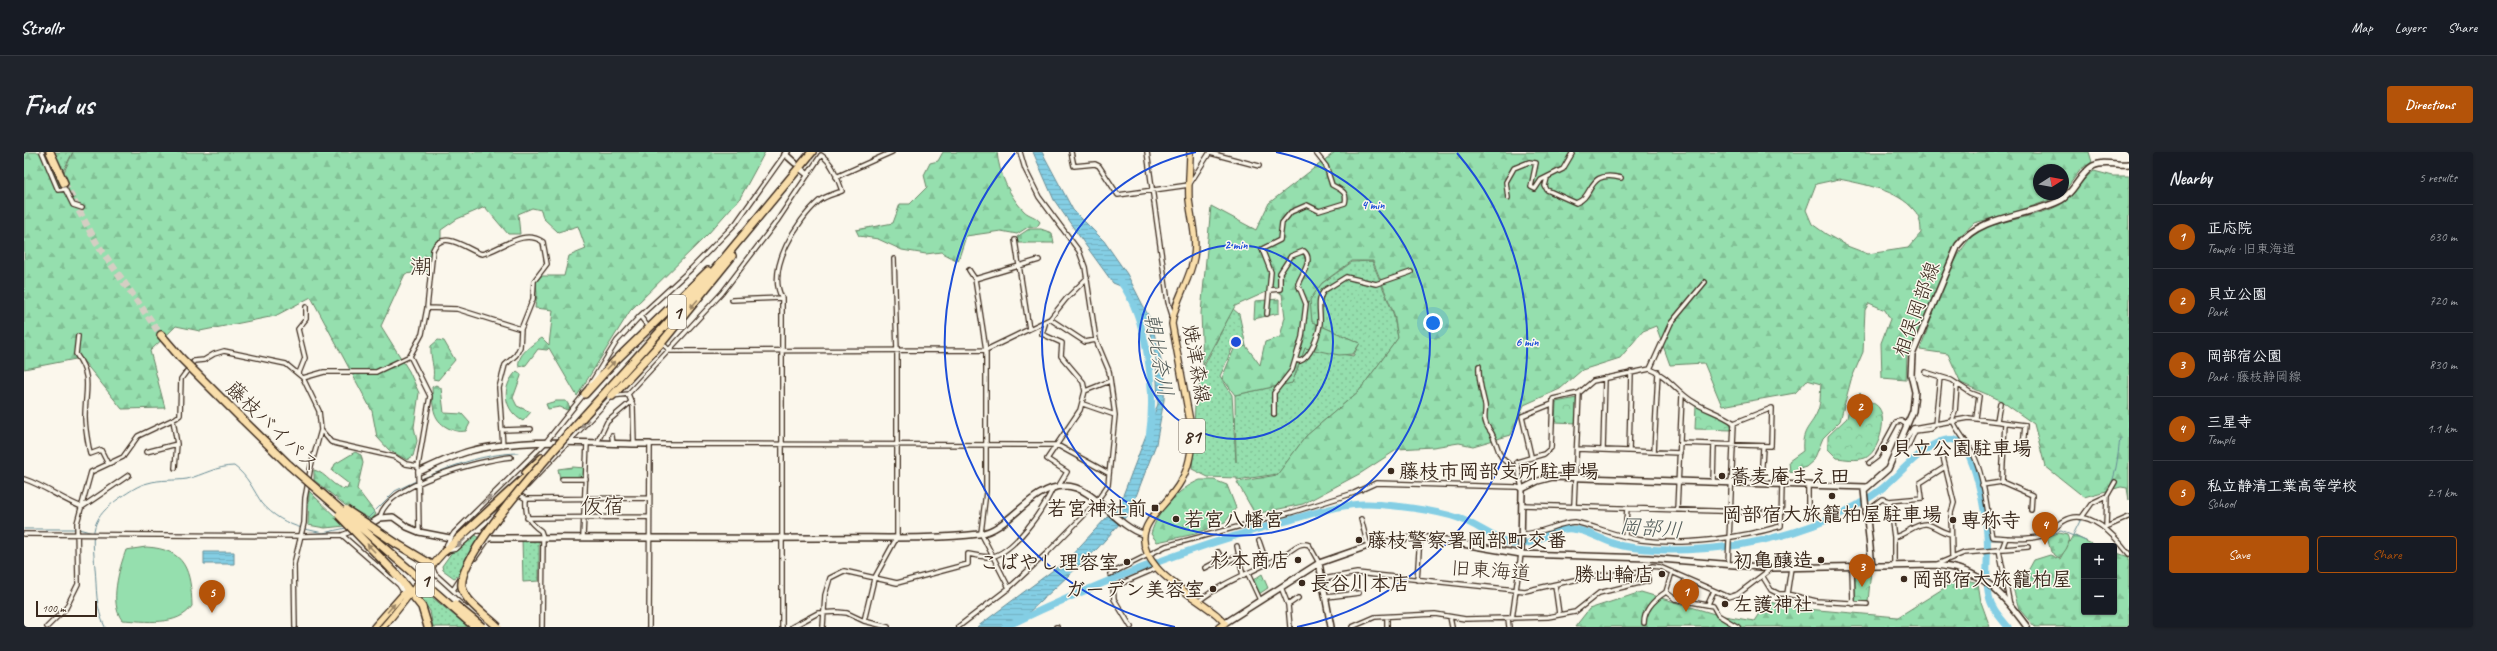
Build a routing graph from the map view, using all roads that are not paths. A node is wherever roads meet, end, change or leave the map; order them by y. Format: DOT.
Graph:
graph roads {
  1 [pos="42,152"];
  2 [pos="50,152"];
  3 [pos="806,152"];
  4 [pos="812,152"];
  5 [pos="892,152"];
  6 [pos="1020,152"];
  7 [pos="1071,152"];
  8 [pos="1147,152"];
  9 [pos="1190,152"];
  10 [pos="1210,152"];
  11 [pos="1315,152"];
  12 [pos="1572,152"];
  13 [pos="786,153"];
  14 [pos="822,153"];
  15 [pos="795,163"];
  16 [pos="2129,164"];
  17 [pos="1259,166"];
  18 [pos="802,170"];
  19 [pos="807,174"];
  20 [pos="836,177"];
  21 [pos="1547,178"];
  22 [pos="1621,178"];
  23 [pos="64,183"];
  24 [pos="1189,185"];
  25 [pos="1152,190"];
  26 [pos="1508,198"];
  27 [pos="768,206"];
  28 [pos="82,208"];
  29 [pos="1015,240"];
  30 [pos="894,259"];
  31 [pos="1039,260"];
  32 [pos="1020,265"];
  33 [pos="969,270"];
  34 [pos="708,271"];
  35 [pos="1411,272"];
  36 [pos="1087,278"];
  37 [pos="975,279"];
  38 [pos="1705,282"];
  39 [pos="1270,290"];
  40 [pos="782,298"];
  41 [pos="732,300"];
  42 [pos="306,307"];
  43 [pos="427,308"];
  44 [pos="1267,314"];
  45 [pos="640,316"];
  46 [pos="1173,318"];
  47 [pos="1050,319"];
  48 [pos="1046,321"];
  49 [pos="646,324"];
  50 [pos="521,329"];
  51 [pos="1029,329"];
  52 [pos="161,335"];
  53 [pos="78,336"];
  54 [pos="1096,340"];
  55 [pos="665,346"];
  56 [pos="986,350"];
  57 [pos="670,351"];
  58 [pos="781,351"];
  59 [pos="897,351"];
  60 [pos="410,356"];
  61 [pos="1296,360"];
  62 [pos="1479,366"];
  63 [pos="1650,369"];
  64 [pos="1631,372"];
  65 [pos="1658,372"];
  66 [pos="1924,372"];
  67 [pos="299,373"];
  68 [pos="1940,377"];
  69 [pos="303,378"];
  70 [pos="1605,378"];
  71 [pos="1110,381"];
  72 [pos="1957,385"];
  73 [pos="1085,391"];
  74 [pos="1579,393"];
  75 [pos="585,394"];
  76 [pos="629,395"];
  77 [pos="1682,395"];
  78 [pos="612,396"];
  79 [pos="632,401"];
  80 [pos="2000,403"];
  81 [pos="1083,404"];
  82 [pos="1552,404"];
  83 [pos="583,415"];
  84 [pos="1115,415"];
  85 [pos="1274,415"];
  86 [pos="1976,418"];
  87 [pos="173,420"];
  88 [pos="1952,421"];
  89 [pos="1997,421"];
  90 [pos="1734,423"];
  91 [pos="2005,423"];
  92 [pos="1907,425"];
  93 [pos="1935,425"];
  94 [pos="531,429"];
  95 [pos="321,430"];
  96 [pos="502,430"];
  97 [pos="612,436"];
  98 [pos="568,442"];
  99 [pos="545,443"];
  100 [pos="587,443"];
  101 [pos="597,443"];
  102 [pos="1680,443"];
  103 [pos="177,444"];
  104 [pos="613,444"];
  105 [pos="634,444"];
  106 [pos="650,444"];
  107 [pos="782,444"];
  108 [pos="897,444"];
  109 [pos="1714,444"];
  110 [pos="986,445"];
  111 [pos="1058,445"];
  112 [pos="1734,445"];
  113 [pos="1899,445"];
  114 [pos="1763,446"];
  115 [pos="503,447"];
  116 [pos="2023,448"];
  117 [pos="1578,449"];
  118 [pos="1603,450"];
  119 [pos="1904,450"];
  120 [pos="1629,451"];
  121 [pos="146,452"];
  122 [pos="1654,452"];
  123 [pos="1680,453"];
  124 [pos="1942,453"];
  125 [pos="1531,456"];
  126 [pos="511,457"];
  127 [pos="543,459"];
  128 [pos="1869,463"];
  129 [pos="108,464"];
  130 [pos="289,465"];
  131 [pos="418,466"];
  132 [pos="1945,467"];
  133 [pos="175,468"];
  134 [pos="1517,469"];
  135 [pos="419,472"];
  136 [pos="1108,472"];
  137 [pos="129,475"];
  138 [pos="1576,476"];
  139 [pos="24,479"];
  140 [pos="586,479"];
  141 [pos="562,480"];
  142 [pos="1679,480"];
  143 [pos="1713,481"];
  144 [pos="1733,482"];
  145 [pos="1761,482"];
  146 [pos="1782,482"];
  147 [pos="2002,482"];
  148 [pos="2115,482"];
  149 [pos="418,484"];
  150 [pos="1808,484"];
  151 [pos="1982,485"];
  152 [pos="1866,486"];
  153 [pos="1056,488"];
  154 [pos="1522,489"];
  155 [pos="521,496"];
  156 [pos="2107,496"];
  157 [pos="649,498"];
  158 [pos="526,499"];
  159 [pos="584,499"];
  160 [pos="1889,501"];
  161 [pos="1098,503"];
  162 [pos="1522,505"];
  163 [pos="1574,505"];
  164 [pos="82,507"];
  165 [pos="1627,508"];
  166 [pos="1865,509"];
  167 [pos="1677,510"];
  168 [pos="2031,510"];
  169 [pos="1732,511"];
  170 [pos="1781,513"];
  171 [pos="649,517"];
  172 [pos="1808,517"];
  173 [pos="2082,517"];
  174 [pos="2129,517"];
  175 [pos="380,518"];
  176 [pos="527,518"];
  177 [pos="583,519"];
  178 [pos="1361,519"];
  179 [pos="366,527"];
  180 [pos="2106,527"];
  181 [pos="419,532"];
  182 [pos="475,532"];
  183 [pos="24,534"];
  184 [pos="77,534"];
  185 [pos="368,534"];
  186 [pos="981,534"];
  187 [pos="1143,534"];
  188 [pos="1522,534"];
  189 [pos="1951,534"];
  190 [pos="342,535"];
  191 [pos="302,536"];
  192 [pos="1625,536"];
  193 [pos="1894,536"];
  194 [pos="543,537"];
  195 [pos="583,537"];
  196 [pos="649,537"];
  197 [pos="896,537"];
  198 [pos="1420,537"];
  199 [pos="1730,537"];
  200 [pos="450,538"];
  201 [pos="489,538"];
  202 [pos="782,538"];
  203 [pos="2006,538"];
  204 [pos="1259,541"];
  205 [pos="1237,546"];
  206 [pos="1368,546"];
  207 [pos="2028,547"];
  208 [pos="2004,549"];
  209 [pos="1999,550"];
  210 [pos="445,551"];
  211 [pos="1521,551"];
  212 [pos="1218,552"];
  213 [pos="2129,554"];
  214 [pos="1148,556"];
  215 [pos="1238,556"];
  216 [pos="1952,556"];
  217 [pos="991,557"];
  218 [pos="1648,558"];
  219 [pos="1222,559"];
  220 [pos="1319,563"];
  221 [pos="1267,564"];
  222 [pos="1728,564"];
  223 [pos="432,565"];
  224 [pos="1935,565"];
  225 [pos="1652,566"];
  226 [pos="1872,566"];
  227 [pos="1894,566"];
  228 [pos="1156,567"];
  229 [pos="1852,567"];
  230 [pos="1205,568"];
  231 [pos="1772,568"];
  232 [pos="1791,568"];
  233 [pos="1648,572"];
  234 [pos="1672,572"];
  235 [pos="1110,574"];
  236 [pos="1248,574"];
  237 [pos="1243,576"];
  238 [pos="1763,577"];
  239 [pos="874,579"];
  240 [pos="1686,579"];
  241 [pos="1324,580"];
  242 [pos="1417,580"];
  243 [pos="1555,585"];
  244 [pos="1008,588"];
  245 [pos="1281,588"];
  246 [pos="452,590"];
  247 [pos="1516,591"];
  248 [pos="1714,591"];
  249 [pos="1666,592"];
  250 [pos="407,593"];
  251 [pos="1359,593"];
  252 [pos="1787,594"];
  253 [pos="1327,597"];
  254 [pos="1298,598"];
  255 [pos="1675,599"];
  256 [pos="1260,600"];
  257 [pos="1199,601"];
  258 [pos="1288,604"];
  259 [pos="1708,604"];
  260 [pos="1853,604"];
  261 [pos="1867,604"];
  262 [pos="2010,605"];
  263 [pos="823,613"];
  264 [pos="1559,614"];
  265 [pos="1386,617"];
  266 [pos="1450,617"];
  267 [pos="1510,619"];
  268 [pos="864,621"];
  269 [pos="870,623"];
  270 [pos="1225,623"];
  271 [pos="1644,623"];
  272 [pos="377,626"];
  273 [pos="47,627"];
  274 [pos="295,627"];
  275 [pos="383,627"];
  276 [pos="428,627"];
  277 [pos="474,627"];
  278 [pos="482,627"];
  279 [pos="494,627"];
  280 [pos="498,627"];
  281 [pos="542,627"];
  282 [pos="649,627"];
  283 [pos="782,627"];
  284 [pos="792,627"];
  285 [pos="823,627"];
  286 [pos="868,627"];
  287 [pos="888,627"];
  288 [pos="958,627"];
  289 [pos="1131,627"];
  290 [pos="1219,627"];
  291 [pos="1290,627"];
  292 [pos="1331,627"];
  293 [pos="1352,627"];
  294 [pos="1387,627"];
  295 [pos="1452,627"];
  296 [pos="1509,627"];
  297 [pos="1738,627"];
  298 [pos="2027,627"];
  1 -- 28 [label="street"];
  2 -- 23 [label="highway"];
  3 -- 34 [label="highway"];
  4 -- 27 [label="highway, 1"];
  5 -- 20 [label="street"];
  6 -- 36 [label="street"];
  7 -- 25 [label="street"];
  8 -- 25 [label="street"];
  9 -- 24 [label="main road, 焼津森線"];
  10 -- 17 [label="street"];
  10 -- 24 [label="street"];
  11 -- 39 [label="street"];
  12 -- 21 [label="street"];
  13 -- 15 [label="street"];
  13 -- 45 [label="street"];
  14 -- 19 [label="street"];
  14 -- 20 [label="street"];
  16 -- 92 [label="street, 相俣岡部線"];
  18 -- 19 [label="street"];
  19 -- 57 [label="street"];
  20 -- 40 [label="street"];
  21 -- 22 [label="street"];
  21 -- 26 [label="street"];
  24 -- 25 [label="street"];
  24 -- 46 [label="main road, 焼津森線"];
  25 -- 46 [label="street"];
  27 -- 78 [label="highway, one-way"];
  27 -- 83 [label="highway, 1"];
  29 -- 32 [label="street"];
  30 -- 59 [label="street"];
  31 -- 32 [label="street"];
  32 -- 37 [label="street"];
  32 -- 51 [label="street"];
  33 -- 37 [label="street"];
  75 -- 34 [label="highway, one-way"];
  34 -- 83 [label="highway"];
  35 -- 61 [label="street"];
  36 -- 47 [label="street"];
  36 -- 54 [label="street"];
  37 -- 56 [label="street"];
  38 -- 63 [label="street"];
  39 -- 44 [label="street"];
  39 -- 61 [label="street"];
  40 -- 41 [label="street"];
  40 -- 58 [label="street"];
  42 -- 67 [label="street"];
  43 -- 50 [label="street"];
  43 -- 50 [label="street"];
  43 -- 60 [label="street"];
  45 -- 49 [label="street"];
  45 -- 75 [label="street"];
  46 -- 187 [label="main road, 焼津森線 / 81"];
  47 -- 48 [label="street"];
  47 -- 54 [label="street"];
  48 -- 51 [label="street"];
  48 -- 73 [label="street"];
  50 -- 96 [label="street"];
  51 -- 56 [label="street"];
  52 -- 130 [label="highway, 藤枝バイパス / 1, bridge"];
  53 -- 129 [label="street"];
  54 -- 71 [label="street"];
  55 -- 57 [label="street"];
  56 -- 59 [label="street"];
  56 -- 110 [label="street"];
  57 -- 58 [label="street"];
  57 -- 76 [label="street"];
  58 -- 59 [label="street"];
  58 -- 107 [label="street"];
  59 -- 108 [label="street"];
  60 -- 69 [label="street"];
  60 -- 131 [label="street"];
  61 -- 85 [label="street"];
  62 -- 134 [label="street"];
  63 -- 64 [label="street"];
  63 -- 65 [label="street"];
  64 -- 70 [label="street"];
  64 -- 120 [label="street"];
  65 -- 77 [label="street"];
  65 -- 122 [label="street"];
  66 -- 68 [label="street"];
  67 -- 69 [label="street"];
  67 -- 87 [label="street"];
  68 -- 72 [label="street"];
  68 -- 93 [label="street"];
  69 -- 95 [label="street"];
  70 -- 74 [label="street"];
  70 -- 118 [label="street"];
  71 -- 73 [label="street"];
  71 -- 84 [label="street"];
  72 -- 86 [label="street"];
  72 -- 88 [label="street"];
  73 -- 81 [label="street"];
  74 -- 82 [label="street"];
  74 -- 117 [label="street"];
  75 -- 99 [label="street"];
  76 -- 78 [label="street"];
  76 -- 79 [label="street"];
  77 -- 90 [label="street"];
  77 -- 102 [label="street"];
  78 -- 98 [label="street, one-way"];
  79 -- 101 [label="street"];
  79 -- 105 [label="street"];
  80 -- 89 [label="street"];
  81 -- 84 [label="street"];
  81 -- 111 [label="street"];
  82 -- 125 [label="street"];
  82 -- 125 [label="street"];
  83 -- 127 [label="highway, bridge"];
  84 -- 136 [label="street"];
  86 -- 88 [label="street"];
  86 -- 89 [label="street"];
  87 -- 103 [label="street"];
  87 -- 129 [label="street"];
  88 -- 93 [label="street"];
  88 -- 151 [label="street"];
  89 -- 91 [label="street"];
  90 -- 112 [label="street"];
  90 -- 114 [label="street"];
  91 -- 116 [label="street"];
  91 -- 147 [label="street"];
  92 -- 113 [label="street, 相俣岡部線"];
  92 -- 128 [label="street"];
  93 -- 113 [label="street"];
  93 -- 119 [label="street"];
  94 -- 96 [label="street"];
  95 -- 131 [label="street"];
  95 -- 191 [label="street"];
  96 -- 115 [label="street"];
  97 -- 104 [label="street"];
  98 -- 99 [label="street"];
  98 -- 100 [label="street"];
  98 -- 182 [label="street"];
  99 -- 115 [label="street"];
  200 -- 99 [label="street, one-way"];
  100 -- 101 [label="street"];
  100 -- 140 [label="street"];
  101 -- 104 [label="street"];
  102 -- 109 [label="street"];
  102 -- 123 [label="street"];
  103 -- 121 [label="street"];
  103 -- 133 [label="street"];
  104 -- 105 [label="street"];
  105 -- 106 [label="street"];
  106 -- 107 [label="street"];
  106 -- 157 [label="street"];
  107 -- 108 [label="street"];
  107 -- 202 [label="street"];
  108 -- 110 [label="street"];
  108 -- 197 [label="street"];
  109 -- 112 [label="street"];
  109 -- 143 [label="street"];
  110 -- 111 [label="street"];
  110 -- 186 [label="street"];
  111 -- 136 [label="street"];
  111 -- 153 [label="street"];
  112 -- 114 [label="street"];
  112 -- 144 [label="street"];
  113 -- 152 [label="street, 相俣岡部線"];
  114 -- 145 [label="street"];
  115 -- 135 [label="street"];
  117 -- 118 [label="street"];
  117 -- 138 [label="street"];
  118 -- 120 [label="street"];
  120 -- 122 [label="street"];
  122 -- 123 [label="street"];
  123 -- 142 [label="street"];
  124 -- 132 [label="street"];
  125 -- 134 [label="street"];
  126 -- 149 [label="street"];
  127 -- 210 [label="highway, 1, bridge"];
  127 -- 210 [label="highway"];
  127 -- 280 [label="highway, 1, bridge"];
  129 -- 164 [label="street"];
  130 -- 185 [label="highway, 藤枝バイパス / 1, bridge"];
  130 -- 223 [label="highway, bridge"];
  250 -- 130 [label="highway, one-way, bridge"];
  131 -- 135 [label="street"];
  132 -- 160 [label="street"];
  132 -- 189 [label="street"];
  134 -- 154 [label="street"];
  135 -- 149 [label="street"];
  136 -- 161 [label="street"];
  137 -- 164 [label="street"];
  138 -- 142 [label="street"];
  138 -- 154 [label="street"];
  138 -- 163 [label="street"];
  139 -- 164 [label="street"];
  140 -- 141 [label="street"];
  140 -- 159 [label="street"];
  142 -- 143 [label="street"];
  142 -- 167 [label="street"];
  143 -- 144 [label="street"];
  144 -- 145 [label="street"];
  144 -- 169 [label="street"];
  145 -- 146 [label="street"];
  146 -- 150 [label="street"];
  146 -- 170 [label="street"];
  147 -- 151 [label="street"];
  147 -- 168 [label="street"];
  148 -- 156 [label="street"];
  149 -- 175 [label="street"];
  149 -- 181 [label="street"];
  150 -- 152 [label="street"];
  150 -- 172 [label="street"];
  151 -- 203 [label="street"];
  152 -- 166 [label="street"];
  153 -- 161 [label="street"];
  153 -- 186 [label="street"];
  153 -- 217 [label="street"];
  154 -- 162 [label="street"];
  154 -- 214 [label="street"];
  155 -- 158 [label="street"];
  156 -- 173 [label="street"];
  156 -- 180 [label="street"];
  157 -- 159 [label="street"];
  157 -- 171 [label="street"];
  158 -- 159 [label="street"];
  158 -- 176 [label="street"];
  159 -- 177 [label="street"];
  160 -- 166 [label="street"];
  160 -- 193 [label="street"];
  161 -- 187 [label="street"];
  161 -- 244 [label="street"];
  162 -- 163 [label="street"];
  162 -- 188 [label="street"];
  163 -- 165 [label="street"];
  164 -- 184 [label="street"];
  165 -- 167 [label="street"];
  165 -- 192 [label="street"];
  166 -- 226 [label="street"];
  167 -- 169 [label="street"];
  169 -- 170 [label="street"];
  169 -- 199 [label="street"];
  170 -- 199 [label="street"];
  171 -- 177 [label="street"];
  171 -- 196 [label="street"];
  173 -- 180 [label="street"];
  173 -- 203 [label="street"];
  174 -- 180 [label="street"];
  175 -- 179 [label="street"];
  175 -- 181 [label="street"];
  176 -- 177 [label="street"];
  176 -- 194 [label="street"];
  177 -- 195 [label="street"];
  178 -- 206 [label="street"];
  179 -- 190 [label="street"];
  180 -- 213 [label="street"];
  181 -- 200 [label="street"];
  182 -- 201 [label="street"];
  182 -- 210 [label="street, one-way"];
  183 -- 184 [label="street"];
  184 -- 191 [label="street"];
  184 -- 273 [label="street"];
  185 -- 277 [label="highway, 藤枝バイパス / 1, bridge"];
  185 -- 278 [label="highway, 藤枝バイパス / 1, bridge"];
  186 -- 197 [label="street"];
  186 -- 217 [label="street"];
  187 -- 214 [label="main road"];
  188 -- 192 [label="street"];
  188 -- 211 [label="street"];
  189 -- 193 [label="street"];
  189 -- 216 [label="street"];
  190 -- 191 [label="street"];
  190 -- 250 [label="street"];
  191 -- 274 [label="street"];
  192 -- 199 [label="street"];
  193 -- 227 [label="street"];
  194 -- 195 [label="street"];
  194 -- 201 [label="street"];
  194 -- 281 [label="street"];
  195 -- 196 [label="street"];
  196 -- 202 [label="street"];
  196 -- 282 [label="street"];
  197 -- 202 [label="street"];
  197 -- 239 [label="street"];
  198 -- 206 [label="street"];
  198 -- 211 [label="street"];
  198 -- 242 [label="street"];
  199 -- 222 [label="street"];
  200 -- 210 [label="street"];
  201 -- 246 [label="street"];
  202 -- 283 [label="street"];
  203 -- 208 [label="street"];
  204 -- 221 [label="street"];
  205 -- 215 [label="street"];
  206 -- 220 [label="street"];
  207 -- 208 [label="street"];
  208 -- 209 [label="street"];
  209 -- 216 [label="street"];
  209 -- 262 [label="street"];
  210 -- 223 [label="main road"];
  211 -- 218 [label="street"];
  211 -- 247 [label="street"];
  212 -- 219 [label="street"];
  214 -- 228 [label="main road"];
  214 -- 235 [label="street"];
  215 -- 219 [label="street"];
  215 -- 237 [label="street"];
  216 -- 224 [label="street"];
  217 -- 239 [label="street"];
  217 -- 244 [label="street"];
  218 -- 222 [label="street"];
  218 -- 225 [label="street"];
  219 -- 230 [label="street"];
  220 -- 221 [label="street"];
  220 -- 241 [label="street"];
  220 -- 245 [label="street"];
  221 -- 236 [label="street"];
  222 -- 231 [label="street"];
  223 -- 246 [label="street"];
  223 -- 250 [label="main road"];
  224 -- 227 [label="street"];
  224 -- 262 [label="street"];
  225 -- 233 [label="street"];
  225 -- 234 [label="street"];
  226 -- 227 [label="street"];
  226 -- 229 [label="street"];
  228 -- 257 [label="main road"];
  228 -- 289 [label="street"];
  229 -- 232 [label="street"];
  229 -- 260 [label="street"];
  231 -- 232 [label="street"];
  231 -- 238 [label="street"];
  232 -- 252 [label="street"];
  233 -- 243 [label="street, 旧東海道"];
  233 -- 264 [label="street"];
  234 -- 240 [label="street"];
  234 -- 249 [label="street"];
  236 -- 237 [label="street"];
  236 -- 256 [label="street"];
  237 -- 257 [label="street"];
  238 -- 248 [label="street"];
  238 -- 252 [label="street"];
  239 -- 263 [label="street"];
  239 -- 268 [label="street"];
  240 -- 248 [label="street"];
  240 -- 255 [label="street"];
  241 -- 242 [label="street, 旧東海道"];
  241 -- 253 [label="street"];
  242 -- 247 [label="street, 旧東海道"];
  243 -- 247 [label="street, 旧東海道"];
  243 -- 264 [label="street"];
  244 -- 288 [label="street"];
  245 -- 256 [label="street"];
  245 -- 258 [label="street"];
  246 -- 279 [label="street"];
  247 -- 267 [label="street"];
  248 -- 259 [label="street"];
  249 -- 255 [label="street"];
  249 -- 271 [label="street"];
  272 -- 250 [label="main road, one-way"];
  250 -- 275 [label="main road"];
  250 -- 276 [label="highway"];
  251 -- 253 [label="street"];
  252 -- 260 [label="street"];
  253 -- 292 [label="street"];
  254 -- 258 [label="street"];
  255 -- 259 [label="street"];
  256 -- 270 [label="street"];
  257 -- 270 [label="main road"];
  258 -- 291 [label="street"];
  259 -- 297 [label="street"];
  260 -- 261 [label="street"];
  262 -- 298 [label="street"];
  263 -- 268 [label="street"];
  263 -- 284 [label="street"];
  263 -- 285 [label="street"];
  264 -- 267 [label="street"];
  265 -- 266 [label="street"];
  265 -- 293 [label="street"];
  265 -- 294 [label="street"];
  266 -- 267 [label="street"];
  266 -- 295 [label="street"];
  267 -- 296 [label="street"];
  268 -- 269 [label="street"];
  269 -- 286 [label="street"];
  269 -- 287 [label="street"];
  270 -- 290 [label="main road"];
}
